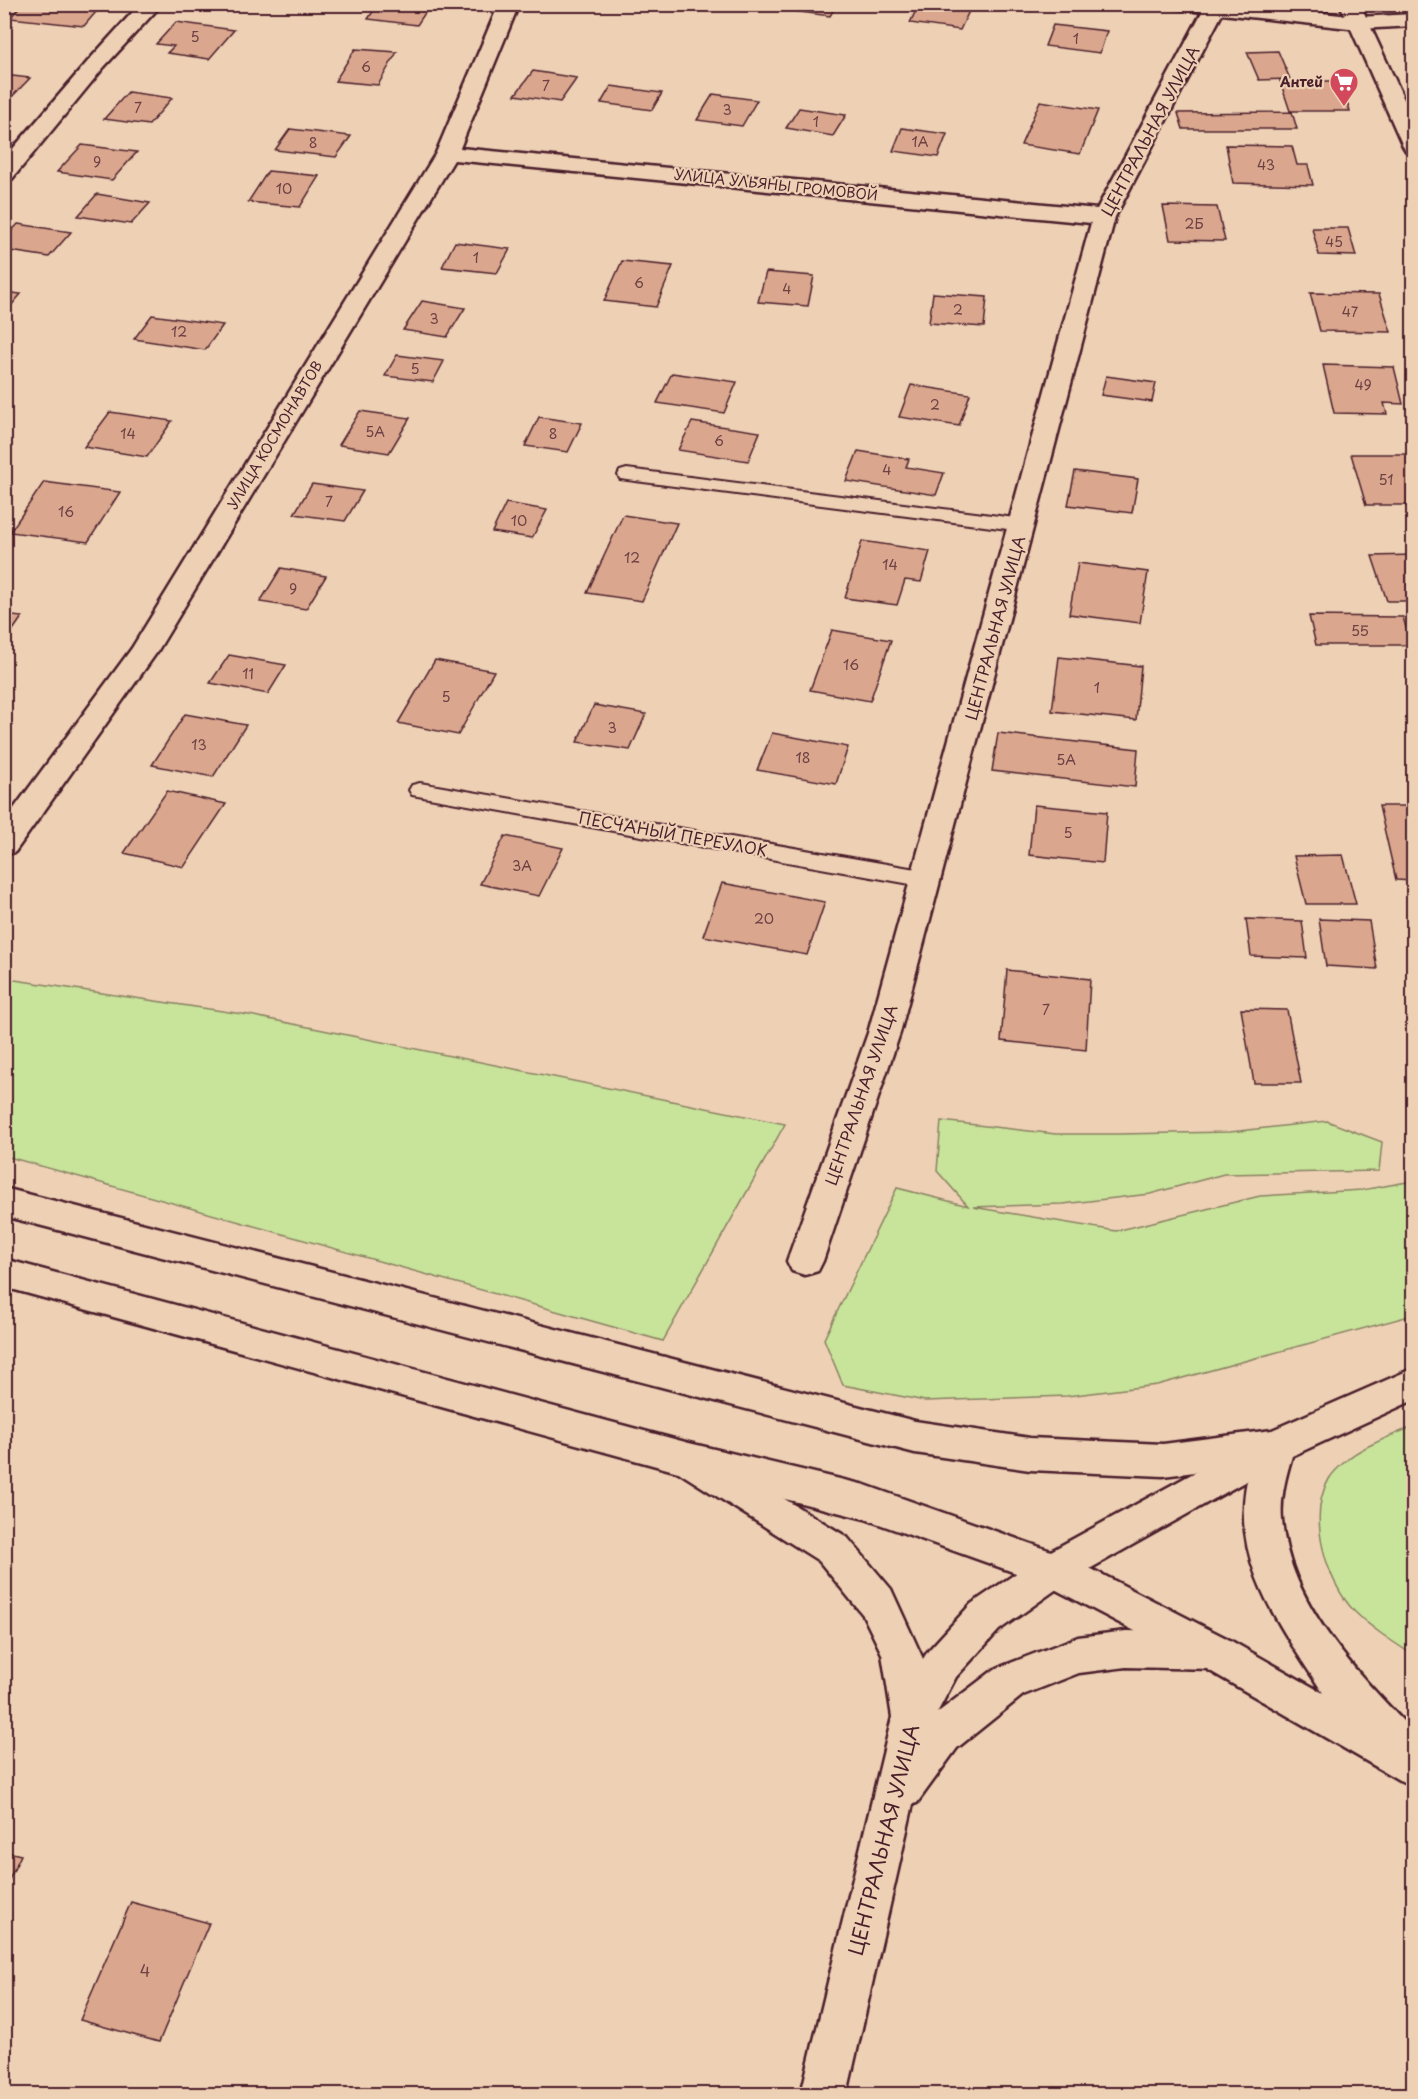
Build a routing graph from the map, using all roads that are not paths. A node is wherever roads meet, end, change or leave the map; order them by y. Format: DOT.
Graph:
graph roads {
  1 [pos="152,4"];
  2 [pos="509,4"];
  3 [pos="1182,4"];
  4 [pos="1215,8"];
  5 [pos="1354,14"];
  6 [pos="1413,20"];
  7 [pos="1413,146"];
  8 [pos="447,153"];
  9 [pos="4,174"];
  10 [pos="1104,217"];
  11 [pos="627,475"];
  12 [pos="1023,525"];
  13 [pos="420,790"];
  14 [pos="4,845"];
  15 [pos="927,879"];
  16 [pos="4,1202"];
  17 [pos="805,1261"];
  18 [pos="4,1273"];
  19 [pos="1413,1383"];
  20 [pos="1276,1446"];
  21 [pos="689,1459"];
  22 [pos="1054,1569"];
  23 [pos="1212,1651"];
  24 [pos="913,1717"];
  25 [pos="1413,1761"];
  26 [pos="1413,1766"];
  27 [pos="892,1802"];
  28 [pos="824,2094"];
  1 -- 9 [label="street"];
  2 -- 8 [label="street, УЛИЦА КОСМОНАВТОВ"];
  3 -- 4 [label="street"];
  4 -- 5 [label="street"];
  4 -- 10 [label="street, ЦЕНТРАЛЬНАЯ УЛИЦА"];
  5 -- 6 [label="street"];
  5 -- 7 [label="street"];
  8 -- 10 [label="street, УЛИЦА УЛЬЯНЫ ГРОМОВОЙ"];
  8 -- 14 [label="street, УЛИЦА КОСМОНАВТОВ"];
  10 -- 12 [label="street, ЦЕНТРАЛЬНАЯ УЛИЦА"];
  11 -- 12 [label="lane"];
  12 -- 15 [label="street, ЦЕНТРАЛЬНАЯ УЛИЦА"];
  13 -- 15 [label="lane, ПЕСЧАНЫЙ ПЕРЕУЛОК"];
  15 -- 17 [label="street, ЦЕНТРАЛЬНАЯ УЛИЦА"];
  16 -- 20 [label="street"];
  18 -- 21 [label="street"];
  19 -- 20 [label="street"];
  20 -- 22 [label="street, ЦЕНТРАЛЬНАЯ УЛИЦА"];
  20 -- 25 [label="street"];
  21 -- 22 [label="street"];
  21 -- 24 [label="street"];
  22 -- 23 [label="street"];
  22 -- 24 [label="street, ЦЕНТРАЛЬНАЯ УЛИЦА"];
  23 -- 26 [label="street"];
  23 -- 27 [label="street"];
  24 -- 27 [label="street, ЦЕНТРАЛЬНАЯ УЛИЦА"];
  27 -- 28 [label="street, ЦЕНТРАЛЬНАЯ УЛИЦА"];
}
